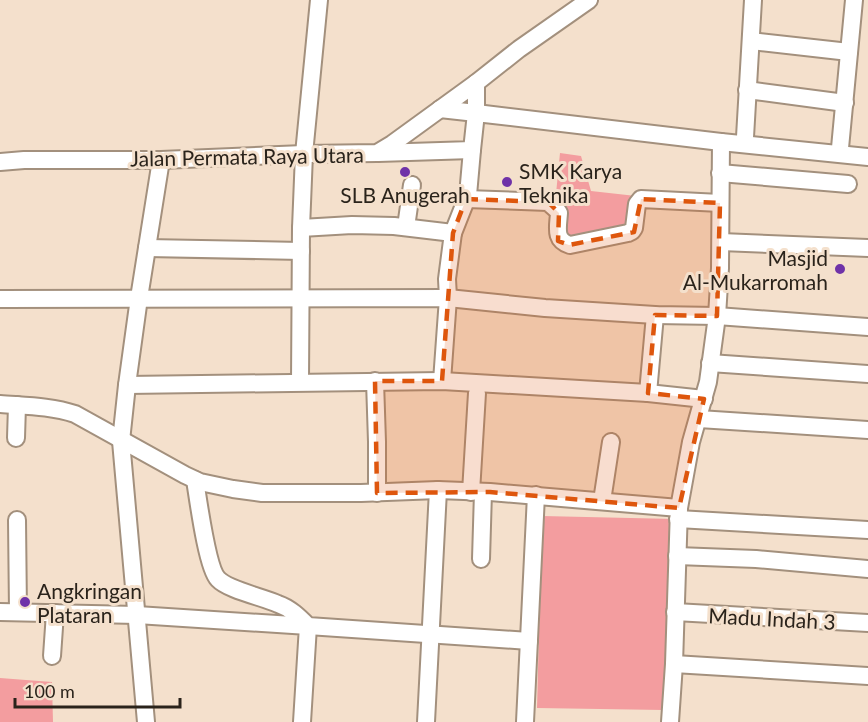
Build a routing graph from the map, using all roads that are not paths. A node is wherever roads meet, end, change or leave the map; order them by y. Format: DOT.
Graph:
graph roads {
  1 [pos="319,0"];
  2 [pos="589,0"];
  3 [pos="753,0"];
  4 [pos="854,0"];
  5 [pos="751,41"];
  6 [pos="849,52"];
  7 [pos="476,83"];
  8 [pos="747,90"];
  9 [pos="845,103"];
  10 [pos="440,109"];
  11 [pos="476,113"];
  12 [pos="744,137"];
  13 [pos="721,142"];
  14 [pos="840,148"];
  15 [pos="472,150"];
  16 [pos="377,153"];
  17 [pos="304,154"];
  18 [pos="868,157"];
  19 [pos="161,160"];
  20 [pos="0,162"];
  21 [pos="720,173"];
  22 [pos="848,184"];
  23 [pos="412,185"];
  24 [pos="466,199"];
  25 [pos="720,203"];
  26 [pos="406,227"];
  27 [pos="301,228"];
  28 [pos="453,233"];
  29 [pos="721,242"];
  30 [pos="147,248"];
  31 [pos="868,248"];
  32 [pos="301,251"];
  33 [pos="300,297"];
  34 [pos="139,298"];
  35 [pos="448,298"];
  36 [pos="0,299"];
  37 [pos="655,315"];
  38 [pos="717,316"];
  39 [pos="868,327"];
  40 [pos="710,363"];
  41 [pos="868,374"];
  42 [pos="375,381"];
  43 [pos="442,381"];
  44 [pos="300,382"];
  45 [pos="127,385"];
  46 [pos="477,393"];
  47 [pos="648,393"];
  48 [pos="704,399"];
  49 [pos="8,405"];
  50 [pos="699,419"];
  51 [pos="868,430"];
  52 [pos="16,438"];
  53 [pos="121,441"];
  54 [pos="611,442"];
  55 [pos="195,480"];
  56 [pos="438,490"];
  57 [pos="477,492"];
  58 [pos="376,493"];
  59 [pos="536,495"];
  60 [pos="602,501"];
  61 [pos="678,514"];
  62 [pos="17,520"];
  63 [pos="868,530"];
  64 [pos="677,556"];
  65 [pos="481,559"];
  66 [pos="868,569"];
  67 [pos="0,612"];
  68 [pos="18,612"];
  69 [pos="675,612"];
  70 [pos="55,613"];
  71 [pos="137,615"];
  72 [pos="868,623"];
  73 [pos="308,626"];
  74 [pos="430,634"];
  75 [pos="529,641"];
  76 [pos="52,656"];
  77 [pos="674,664"];
  78 [pos="868,676"];
  79 [pos="146,722"];
  80 [pos="302,722"];
  81 [pos="426,722"];
  82 [pos="525,722"];
  83 [pos="670,722"];
  1 -- 17 [label="street"];
  2 -- 7 [label="street, Jalan Permata Raya Utara"];
  3 -- 5 [label="street"];
  4 -- 6 [label="street"];
  5 -- 6 [label="street"];
  5 -- 8 [label="street"];
  6 -- 9 [label="street"];
  7 -- 10 [label="street, Jalan Permata Raya Utara"];
  7 -- 11 [label="street"];
  8 -- 9 [label="street"];
  8 -- 12 [label="street"];
  9 -- 14 [label="street"];
  10 -- 11 [label="street"];
  10 -- 16 [label="street, Jalan Permata Raya Utara"];
  11 -- 13 [label="street"];
  11 -- 15 [label="street"];
  13 -- 18 [label="street"];
  13 -- 21 [label="street"];
  15 -- 16 [label="street"];
  15 -- 24 [label="street"];
  16 -- 17 [label="street, Jalan Permata Raya Utara"];
  17 -- 19 [label="street, Jalan Permata Raya Utara"];
  17 -- 27 [label="street"];
  19 -- 20 [label="street, Jalan Permata Raya Utara"];
  19 -- 30 [label="street"];
  21 -- 22 [label="street"];
  21 -- 25 [label="street"];
  23 -- 26 [label="street"];
  24 -- 25 [label="street"];
  24 -- 28 [label="street"];
  25 -- 29 [label="street"];
  26 -- 27 [label="street"];
  26 -- 28 [label="street"];
  27 -- 32 [label="street"];
  28 -- 35 [label="street"];
  29 -- 31 [label="street"];
  29 -- 38 [label="street"];
  30 -- 32 [label="street"];
  30 -- 34 [label="street"];
  32 -- 33 [label="street"];
  33 -- 34 [label="street"];
  33 -- 35 [label="street"];
  33 -- 44 [label="street"];
  34 -- 36 [label="street"];
  34 -- 45 [label="street"];
  35 -- 37 [label="street"];
  35 -- 43 [label="street"];
  37 -- 38 [label="street"];
  37 -- 47 [label="street"];
  38 -- 39 [label="street"];
  38 -- 40 [label="street"];
  40 -- 41 [label="street"];
  40 -- 48 [label="street"];
  42 -- 43 [label="street"];
  42 -- 44 [label="street"];
  42 -- 58 [label="street"];
  43 -- 47 [label="street"];
  44 -- 45 [label="street"];
  45 -- 53 [label="street"];
  46 -- 57 [label="street"];
  47 -- 48 [label="street"];
  48 -- 50 [label="street"];
  49 -- 52 [label="street"];
  49 -- 53 [label="street"];
  50 -- 51 [label="street"];
  50 -- 61 [label="street"];
  53 -- 55 [label="street"];
  53 -- 71 [label="street"];
  54 -- 60 [label="street"];
  55 -- 58 [label="street"];
  55 -- 73 [label="street"];
  56 -- 57 [label="street"];
  56 -- 58 [label="street"];
  56 -- 74 [label="street"];
  57 -- 59 [label="street"];
  57 -- 65 [label="street"];
  59 -- 60 [label="street"];
  59 -- 75 [label="street"];
  60 -- 61 [label="street"];
  61 -- 63 [label="street"];
  61 -- 64 [label="street"];
  62 -- 68 [label="street"];
  64 -- 66 [label="street"];
  64 -- 69 [label="street"];
  67 -- 68 [label="street"];
  68 -- 70 [label="street"];
  69 -- 72 [label="street, Madu Indah 3"];
  69 -- 77 [label="street"];
  70 -- 71 [label="street"];
  70 -- 76 [label="street"];
  71 -- 73 [label="street"];
  71 -- 79 [label="street"];
  73 -- 74 [label="street"];
  73 -- 80 [label="street"];
  74 -- 75 [label="street"];
  74 -- 81 [label="street"];
  75 -- 82 [label="street"];
  77 -- 78 [label="street"];
  77 -- 83 [label="street"];
}
